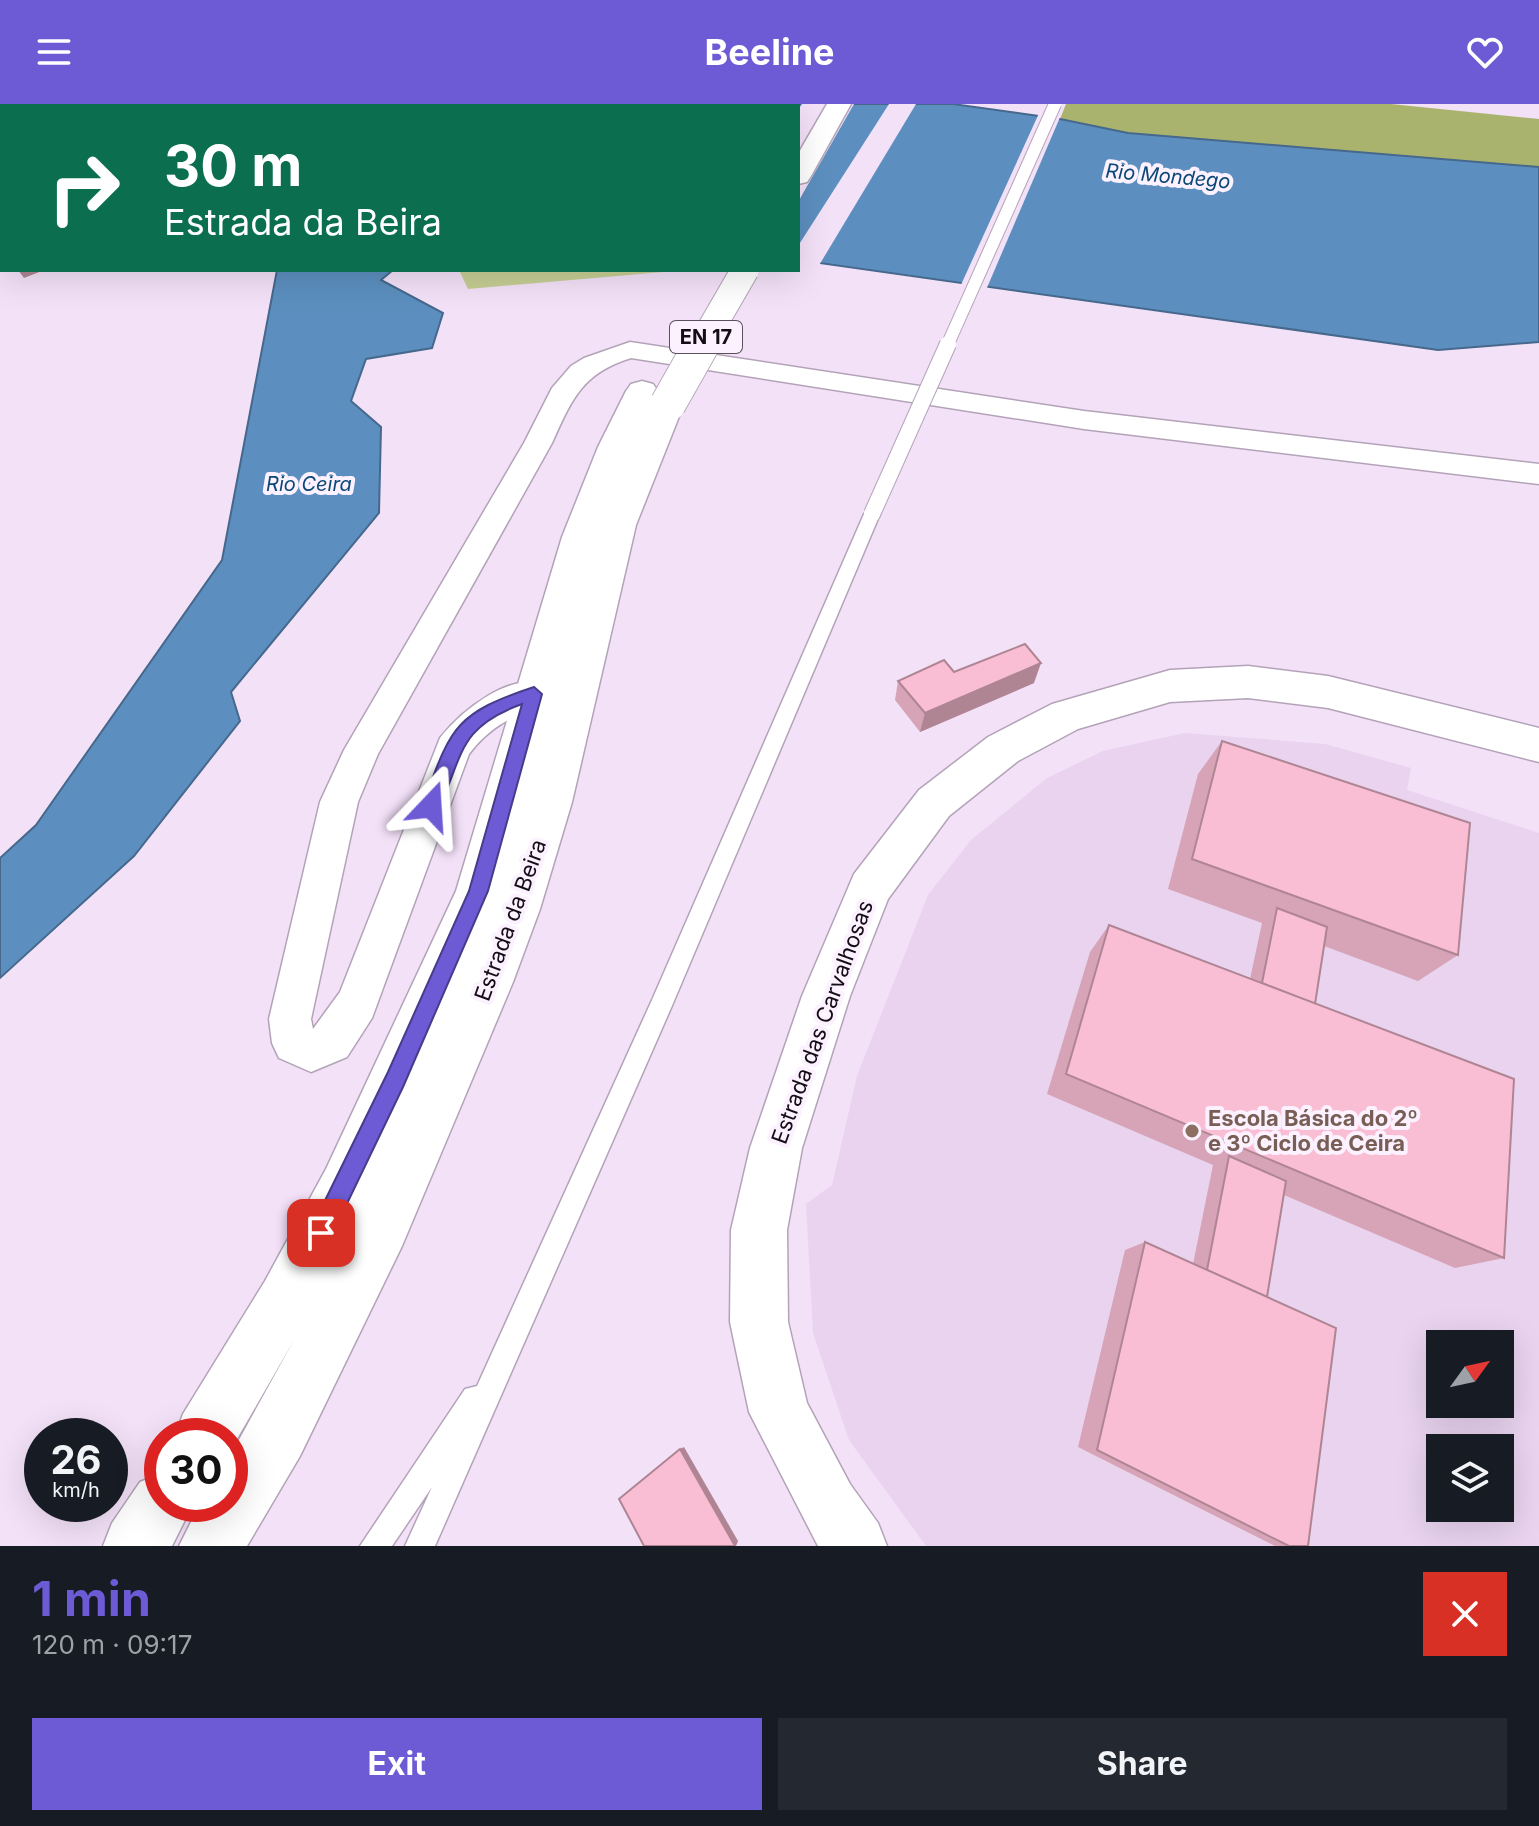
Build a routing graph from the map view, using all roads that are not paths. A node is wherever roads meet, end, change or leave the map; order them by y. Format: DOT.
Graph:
graph roads {
  1 [pos="818,104"];
  2 [pos="839,104"];
  3 [pos="1055,104"];
  4 [pos="800,133"];
  5 [pos="800,172"];
  6 [pos="715,272"];
  7 [pos="744,272"];
  8 [pos="655,398"];
  9 [pos="1539,474"];
  10 [pos="534,694"];
  11 [pos="1539,745"];
  12 [pos="506,1353"];
  13 [pos="216,1418"];
  14 [pos="150,1522"];
  15 [pos="135,1546"];
  16 [pos="211,1546"];
  17 [pos="375,1546"];
  18 [pos="420,1546"];
  19 [pos="855,1546"];
  1 -- 4 [label="main road"];
  2 -- 5 [label="main road"];
  3 -- 12 [label="lane, bridge"];
  6 -- 8 [label="main road, Estrada da Beira / EN 17"];
  7 -- 8 [label="main road, Estrada da Beira / EN 17, bridge"];
  8 -- 10 [label="main road, Estrada da Beira / EN 17"];
  8 -- 16 [label="main road, Estrada da Beira / EN 17"];
  9 -- 10 [label="street"];
  10 -- 13 [label="main road, Estrada da Beira / EN 17"];
  11 -- 19 [label="main road, Estrada das Carvalhosas"];
  12 -- 17 [label="lane"];
  12 -- 18 [label="lane"];
  14 -- 15 [label="main road"];
}
